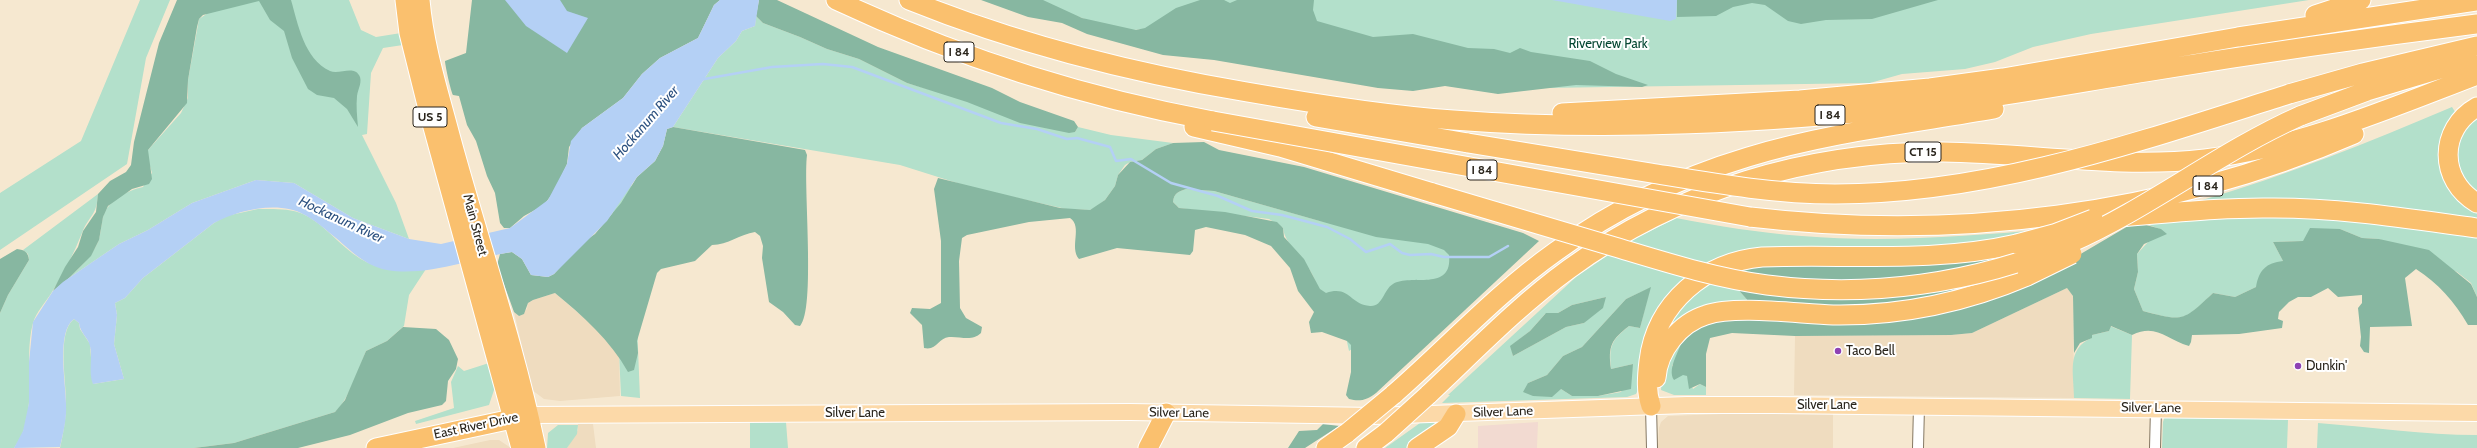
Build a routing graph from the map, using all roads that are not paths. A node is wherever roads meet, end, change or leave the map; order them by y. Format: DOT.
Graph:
graph roads {
  1 [pos="405,0"];
  2 [pos="420,0"];
  3 [pos="836,0"];
  4 [pos="909,0"];
  5 [pos="2361,0"];
  6 [pos="2477,1"];
  7 [pos="2477,24"];
  8 [pos="2200,43"];
  9 [pos="2477,46"];
  10 [pos="2238,57"];
  11 [pos="2477,58"];
  12 [pos="1134,70"];
  13 [pos="2477,75"];
  14 [pos="2477,83"];
  15 [pos="2295,105"];
  16 [pos="2477,107"];
  17 [pos="1418,117"];
  18 [pos="1213,126"];
  19 [pos="2477,203"];
  20 [pos="2145,205"];
  21 [pos="2048,216"];
  22 [pos="2477,228"];
  23 [pos="470,231"];
  24 [pos="1651,406"];
  25 [pos="1919,406"];
  26 [pos="2156,408"];
  27 [pos="1166,413"];
  28 [pos="2477,413"];
  29 [pos="1456,414"];
  30 [pos="521,416"];
  31 [pos="376,448"];
  32 [pos="521,448"];
  33 [pos="536,448"];
  34 [pos="1148,448"];
  35 [pos="1326,448"];
  36 [pos="1366,448"];
  37 [pos="1417,448"];
  38 [pos="1652,448"];
  39 [pos="1918,448"];
  40 [pos="2155,448"];
  1 -- 23 [label="highway, Main Street / US 5"];
  2 -- 23 [label="highway, Main Street / US 5"];
  3 -- 18 [label="highway, I 84"];
  4 -- 12 [label="highway, I 84"];
  5 -- 8 [label="highway"];
  6 -- 8 [label="highway"];
  7 -- 10 [label="highway, I 84"];
  8 -- 17 [label="highway"];
  9 -- 15 [label="highway"];
  10 -- 17 [label="highway, I 84"];
  10 -- 35 [label="highway, CT 15, bridge"];
  11 -- 15 [label="highway"];
  12 -- 15 [label="highway, bridge"];
  12 -- 17 [label="highway, I 84"];
  13 -- 36 [label="highway, CT 15, bridge"];
  14 -- 21 [label="highway, I 84"];
  15 -- 20 [label="highway, bridge"];
  15 -- 24 [label="highway, bridge"];
  16 -- 19 [label="highway"];
  18 -- 20 [label="highway, bridge"];
  18 -- 21 [label="highway, I 84, bridge"];
  20 -- 24 [label="highway, bridge"];
  21 -- 22 [label="highway"];
  23 -- 30 [label="highway, Main Street / US 5"];
  24 -- 25 [label="main road, Silver Lane"];
  24 -- 29 [label="main road, Silver Lane"];
  24 -- 38 [label="street"];
  25 -- 26 [label="main road, Silver Lane"];
  25 -- 39 [label="street"];
  26 -- 28 [label="main road, Silver Lane"];
  26 -- 40 [label="street"];
  27 -- 29 [label="main road, Silver Lane"];
  27 -- 30 [label="main road, Silver Lane"];
  27 -- 34 [label="highway"];
  29 -- 37 [label="highway"];
  30 -- 31 [label="highway, East River Drive"];
  30 -- 32 [label="highway, Main Street"];
  30 -- 33 [label="highway, Main Street / US 5"];
}
